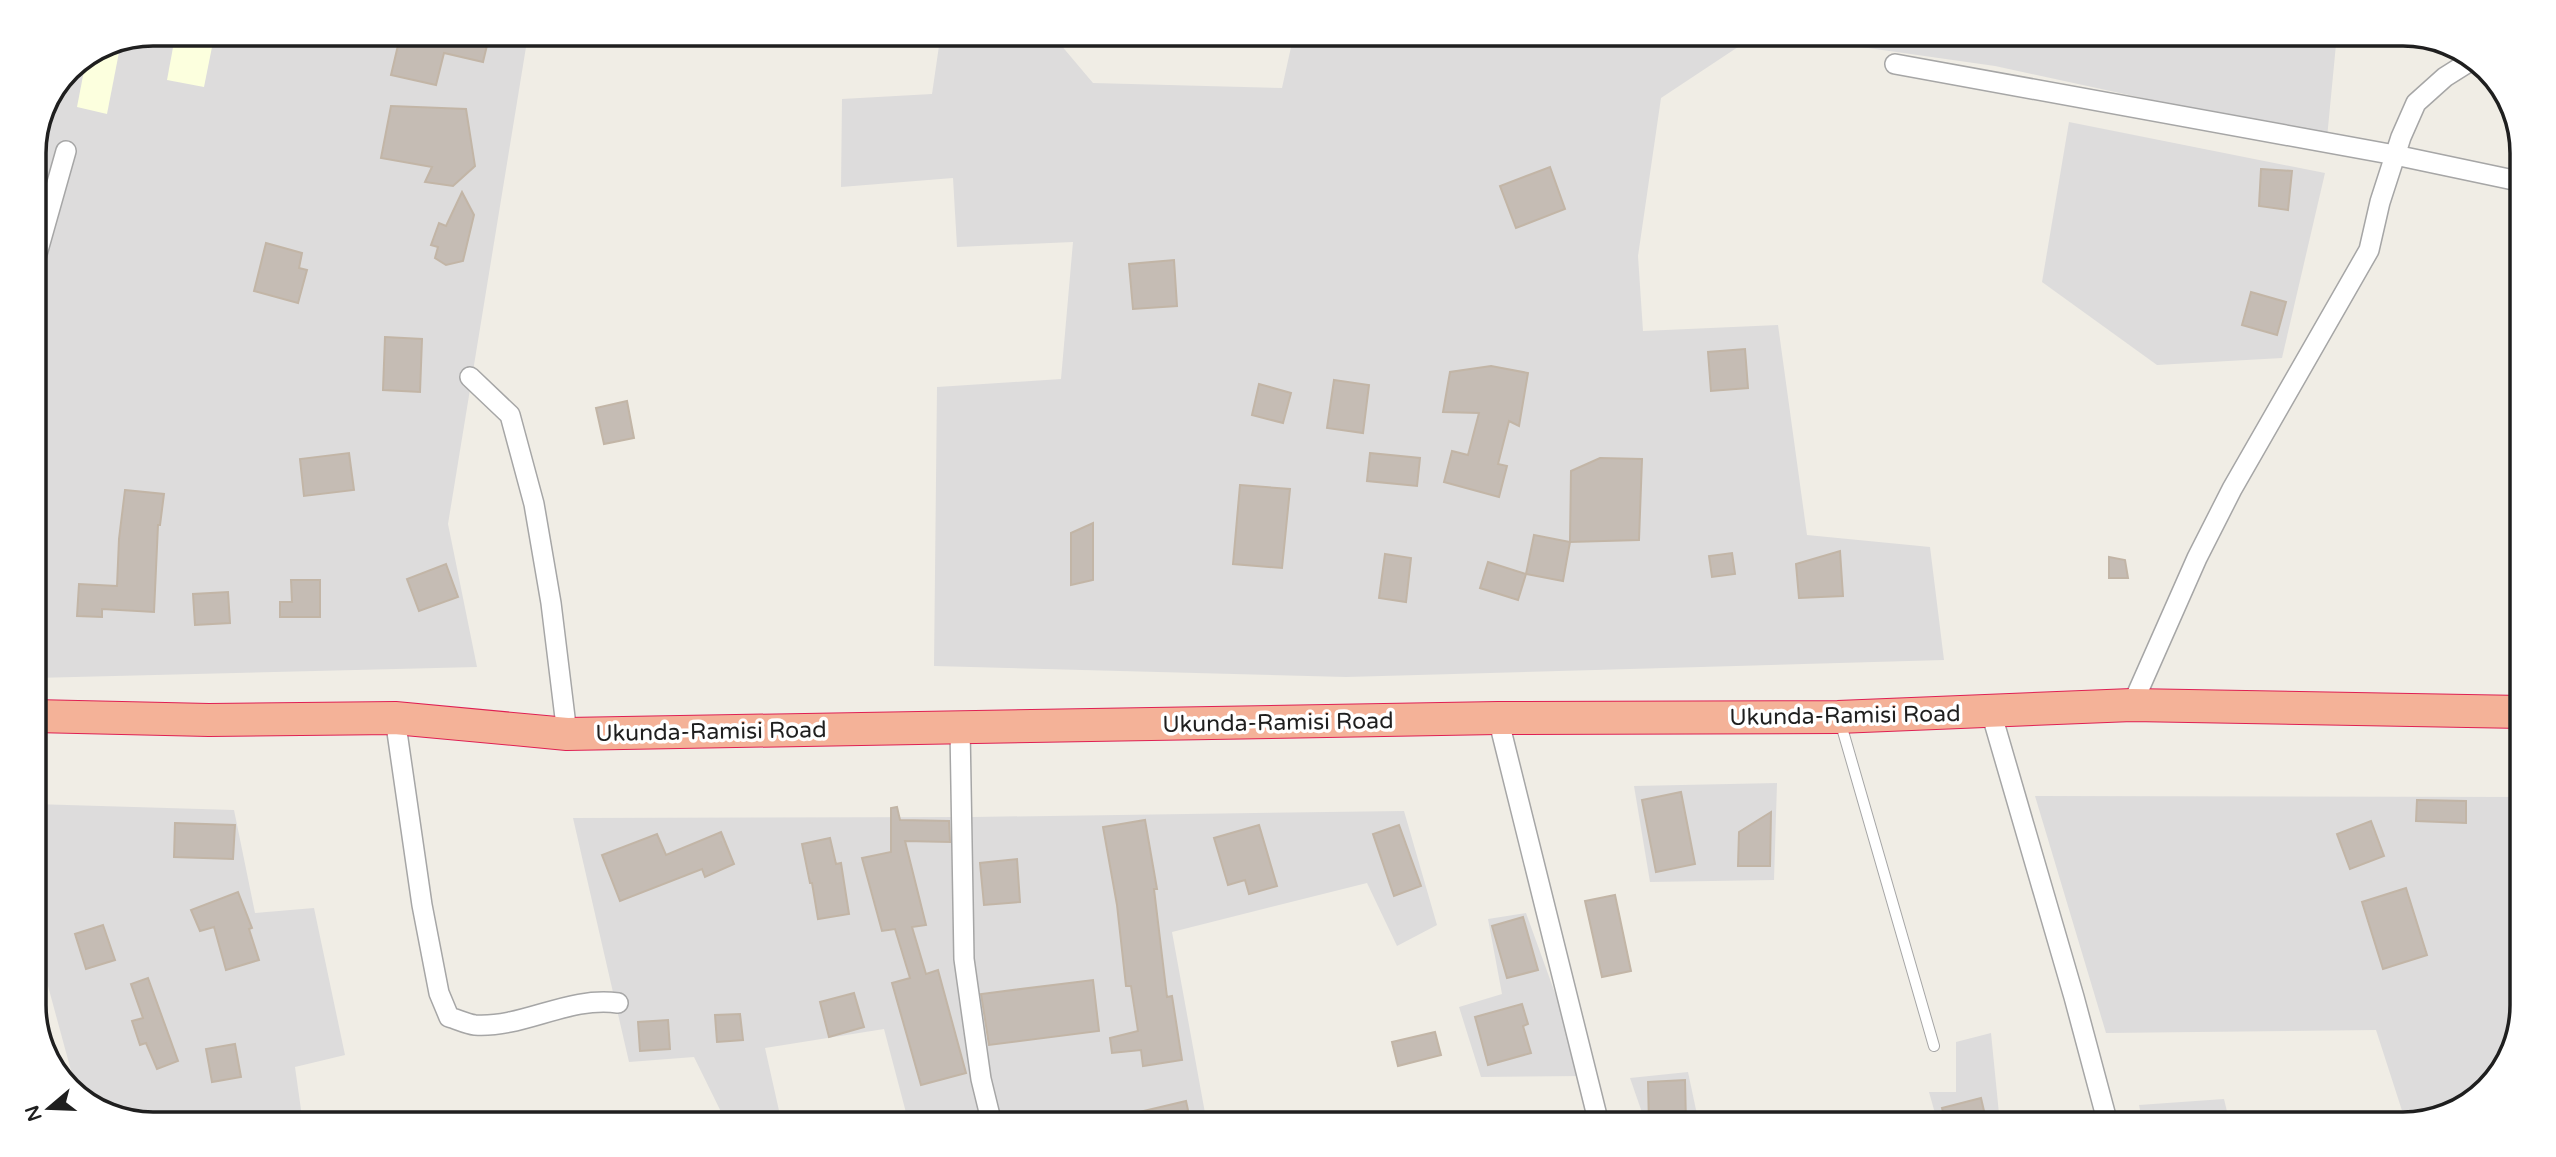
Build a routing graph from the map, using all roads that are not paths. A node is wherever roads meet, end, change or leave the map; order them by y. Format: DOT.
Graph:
graph roads {
  1 [pos="1895,64"];
  2 [pos="2464,65"];
  3 [pos="66,151"];
  4 [pos="2395,155"];
  5 [pos="2510,179"];
  6 [pos="46,222"];
  7 [pos="470,377"];
  8 [pos="2132,705"];
  9 [pos="1991,712"];
  10 [pos="2510,712"];
  11 [pos="46,716"];
  12 [pos="1838,717"];
  13 [pos="395,718"];
  14 [pos="1498,718"];
  15 [pos="960,728"];
  16 [pos="567,734"];
  17 [pos="618,1003"];
  18 [pos="1934,1046"];
  19 [pos="989,1112"];
  20 [pos="1596,1112"];
  21 [pos="2105,1112"];
  1 -- 4 [label="street"];
  2 -- 4 [label="street"];
  3 -- 6 [label="street"];
  4 -- 5 [label="street"];
  4 -- 8 [label="street"];
  7 -- 16 [label="street"];
  8 -- 9 [label="highway, Ukunda-Ramisi Road"];
  8 -- 10 [label="highway, Ukunda-Ramisi Road"];
  9 -- 12 [label="highway, Ukunda-Ramisi Road"];
  9 -- 21 [label="street"];
  11 -- 13 [label="highway, Ukunda-Ramisi Road"];
  12 -- 14 [label="highway, Ukunda-Ramisi Road"];
  12 -- 18 [label="lane"];
  13 -- 16 [label="highway, Ukunda-Ramisi Road"];
  13 -- 17 [label="street"];
  14 -- 15 [label="highway, Ukunda-Ramisi Road"];
  14 -- 20 [label="street"];
  15 -- 16 [label="highway, Ukunda-Ramisi Road"];
  15 -- 19 [label="street"];
}
